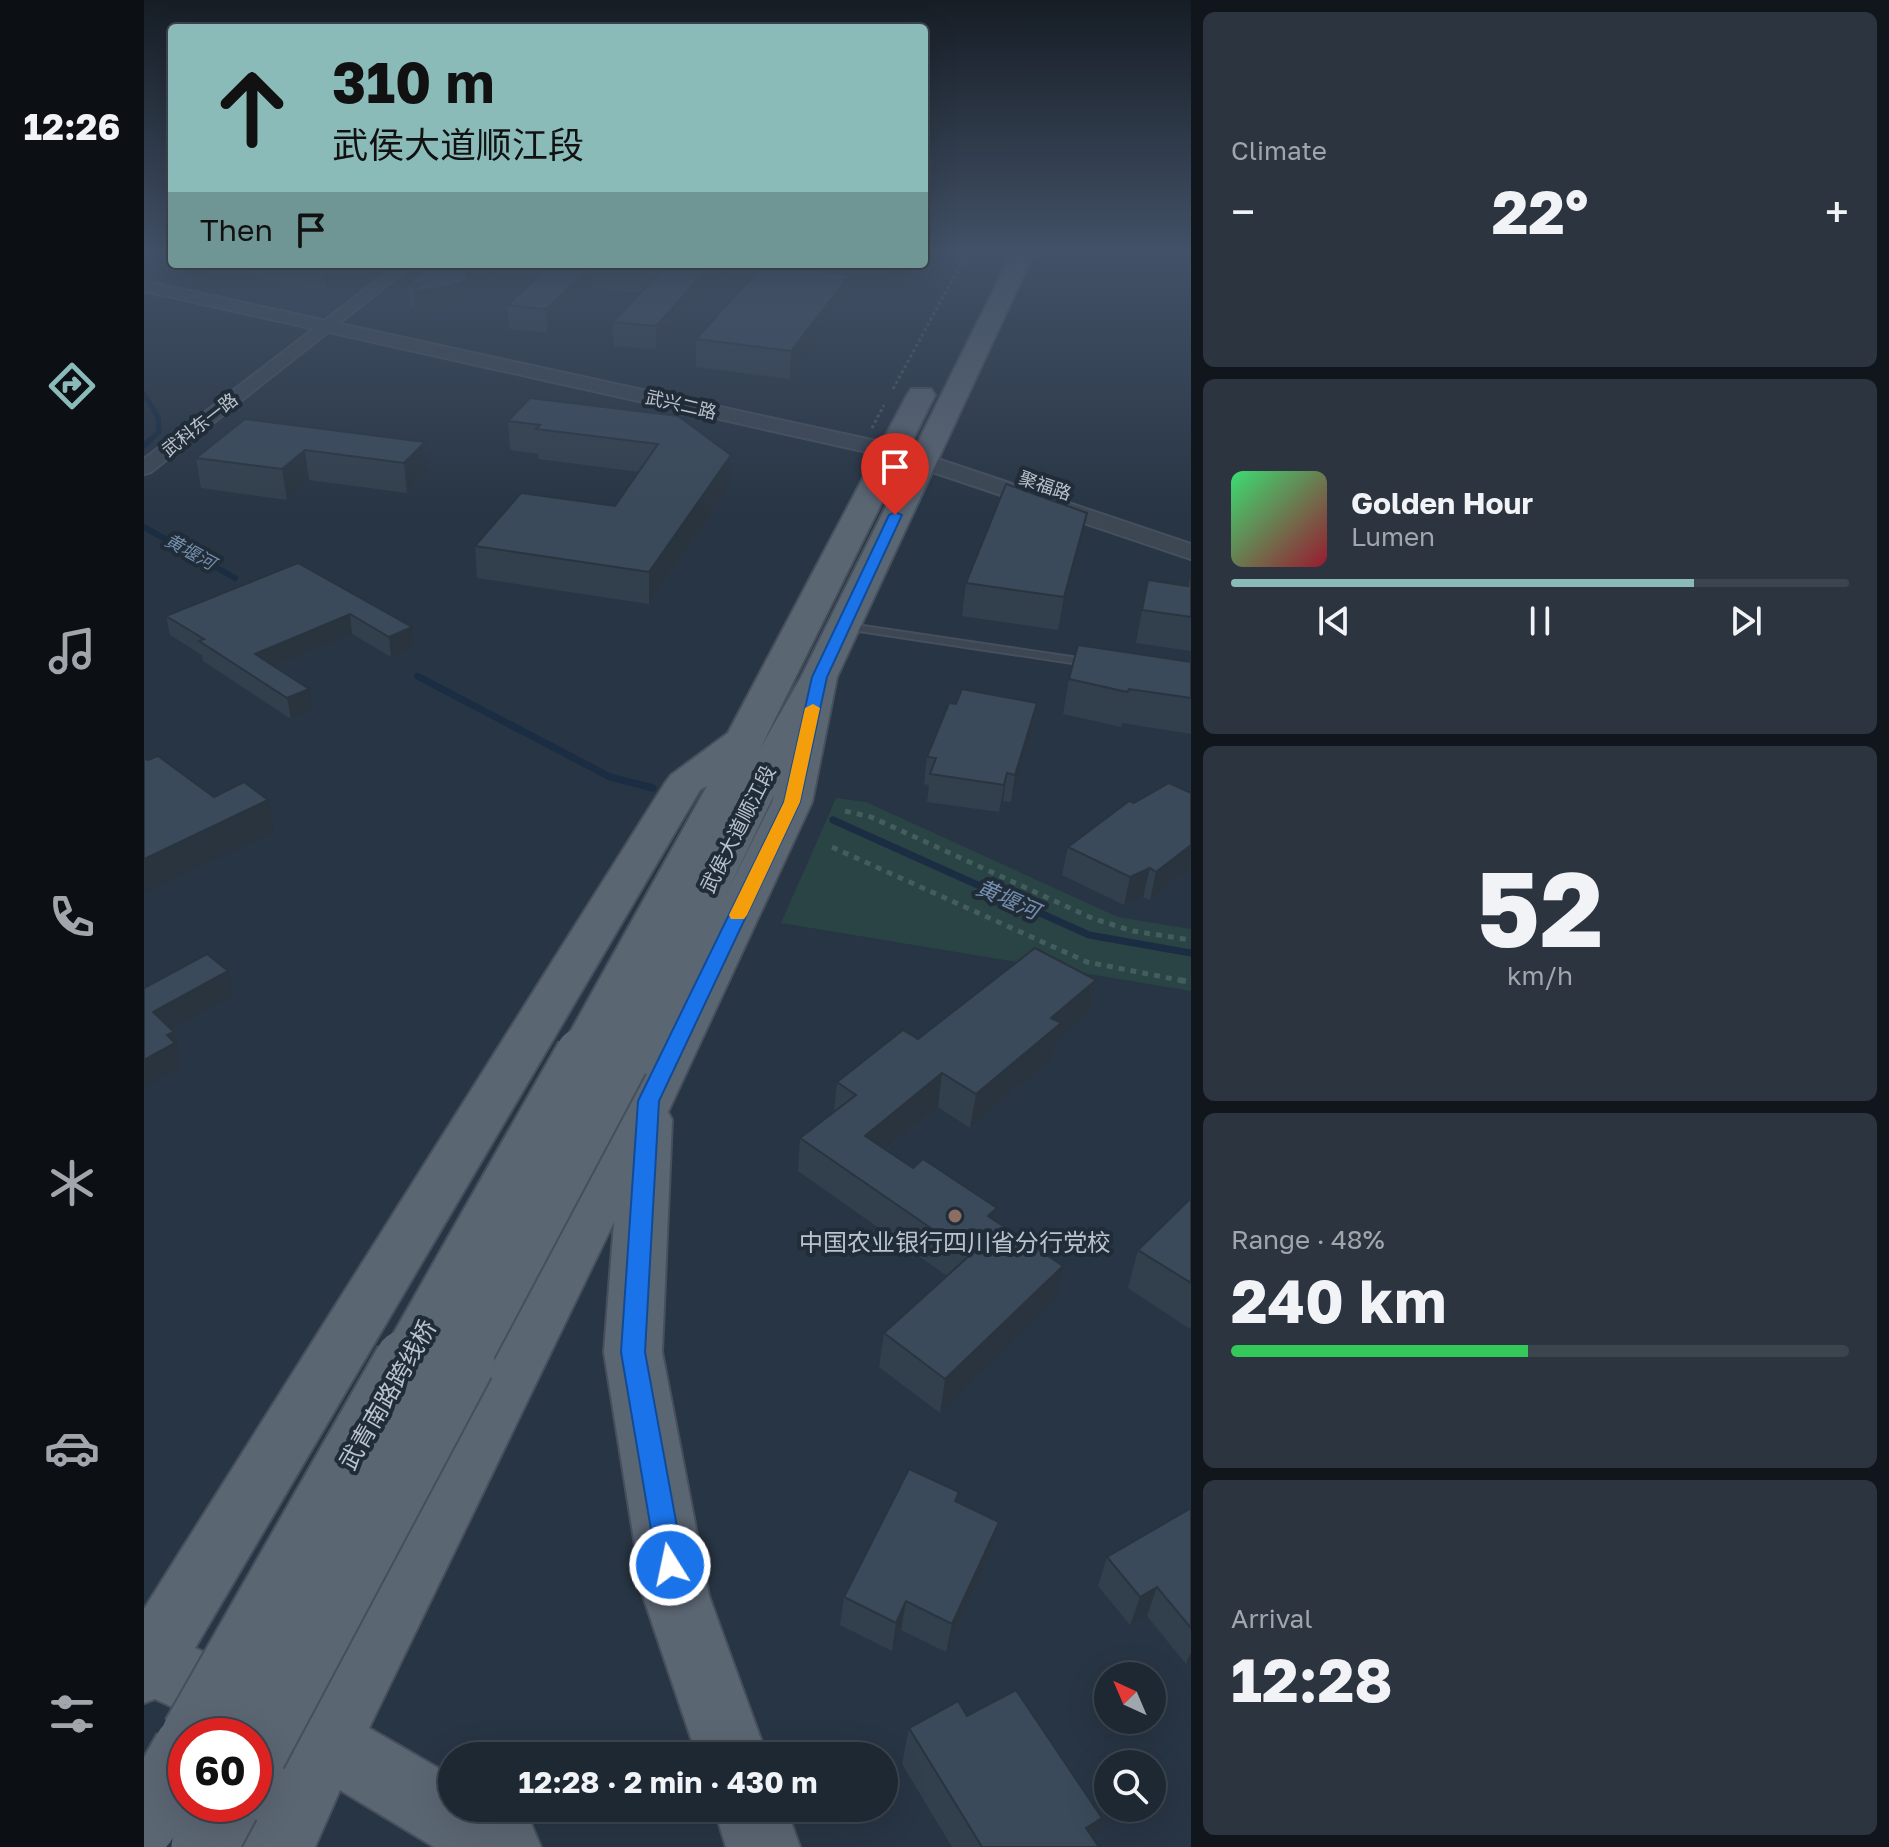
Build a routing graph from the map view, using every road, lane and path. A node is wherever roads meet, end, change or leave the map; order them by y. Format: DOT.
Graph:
graph roads {
  1 [pos="310,339"];
  2 [pos="406,339"];
  3 [pos="406,339"];
  4 [pos="920,339"];
  5 [pos="960,339"];
  6 [pos="969,339"];
  7 [pos="947,374"];
  8 [pos="891,392"];
  9 [pos="884,405"];
  10 [pos="902,446"];
  11 [pos="144,468"];
  12 [pos="1191,536"];
  13 [pos="1191,552"];
  14 [pos="843,626"];
  15 [pos="1112,666"];
  16 [pos="744,740"];
  17 [pos="845,811"];
  18 [pos="832,847"];
  19 [pos="1191,940"];
  20 [pos="1191,982"];
  21 [pos="618,1072"];
  22 [pos="146,1664"];
  23 [pos="205,1718"];
  24 [pos="272,1719"];
  25 [pos="325,1742"];
  26 [pos="727,1742"];
  27 [pos="168,1781"];
  28 [pos="144,1806"];
  29 [pos="217,1822"];
  30 [pos="755,1822"];
  31 [pos="144,1823"];
  32 [pos="204,1847"];
  33 [pos="217,1847"];
  34 [pos="278,1847"];
  35 [pos="504,1847"];
  36 [pos="763,1847"];
  1 -- 11 [label="street, 武科东一路"];
  2 -- 10 [label="street, 武兴二路"];
  3 -- 10 [label="street"];
  4 -- 8 [label="path"];
  5 -- 7 [label="main road, 武侯大道顺江段"];
  6 -- 7 [label="main road, 武侯大道顺江段"];
  7 -- 10 [label="main road, 武侯大道顺江段"];
  9 -- 10 [label="path"];
  10 -- 12 [label="street, 聚福路"];
  10 -- 13 [label="street"];
  10 -- 14 [label="main road, 武侯大道顺江段"];
  10 -- 16 [label="main road, 武侯大道顺江段"];
  14 -- 15 [label="lane"];
  14 -- 21 [label="main road, 武侯大道顺江段"];
  16 -- 21 [label="main road, 武侯大道顺江段"];
  16 -- 22 [label="main road"];
  17 -- 19 [label="path"];
  18 -- 20 [label="path"];
  21 -- 23 [label="main road, 武青南路跨线桥, bridge"];
  21 -- 24 [label="main road, bridge"];
  21 -- 25 [label="main road"];
  21 -- 26 [label="main road"];
  22 -- 25 [label="main road"];
  25 -- 34 [label="main road"];
  25 -- 35 [label="main road"];
  27 -- 31 [label="main road, bridge"];
  28 -- 33 [label="main road"];
  29 -- 32 [label="main road, bridge"];
  30 -- 36 [label="main road"];
}
